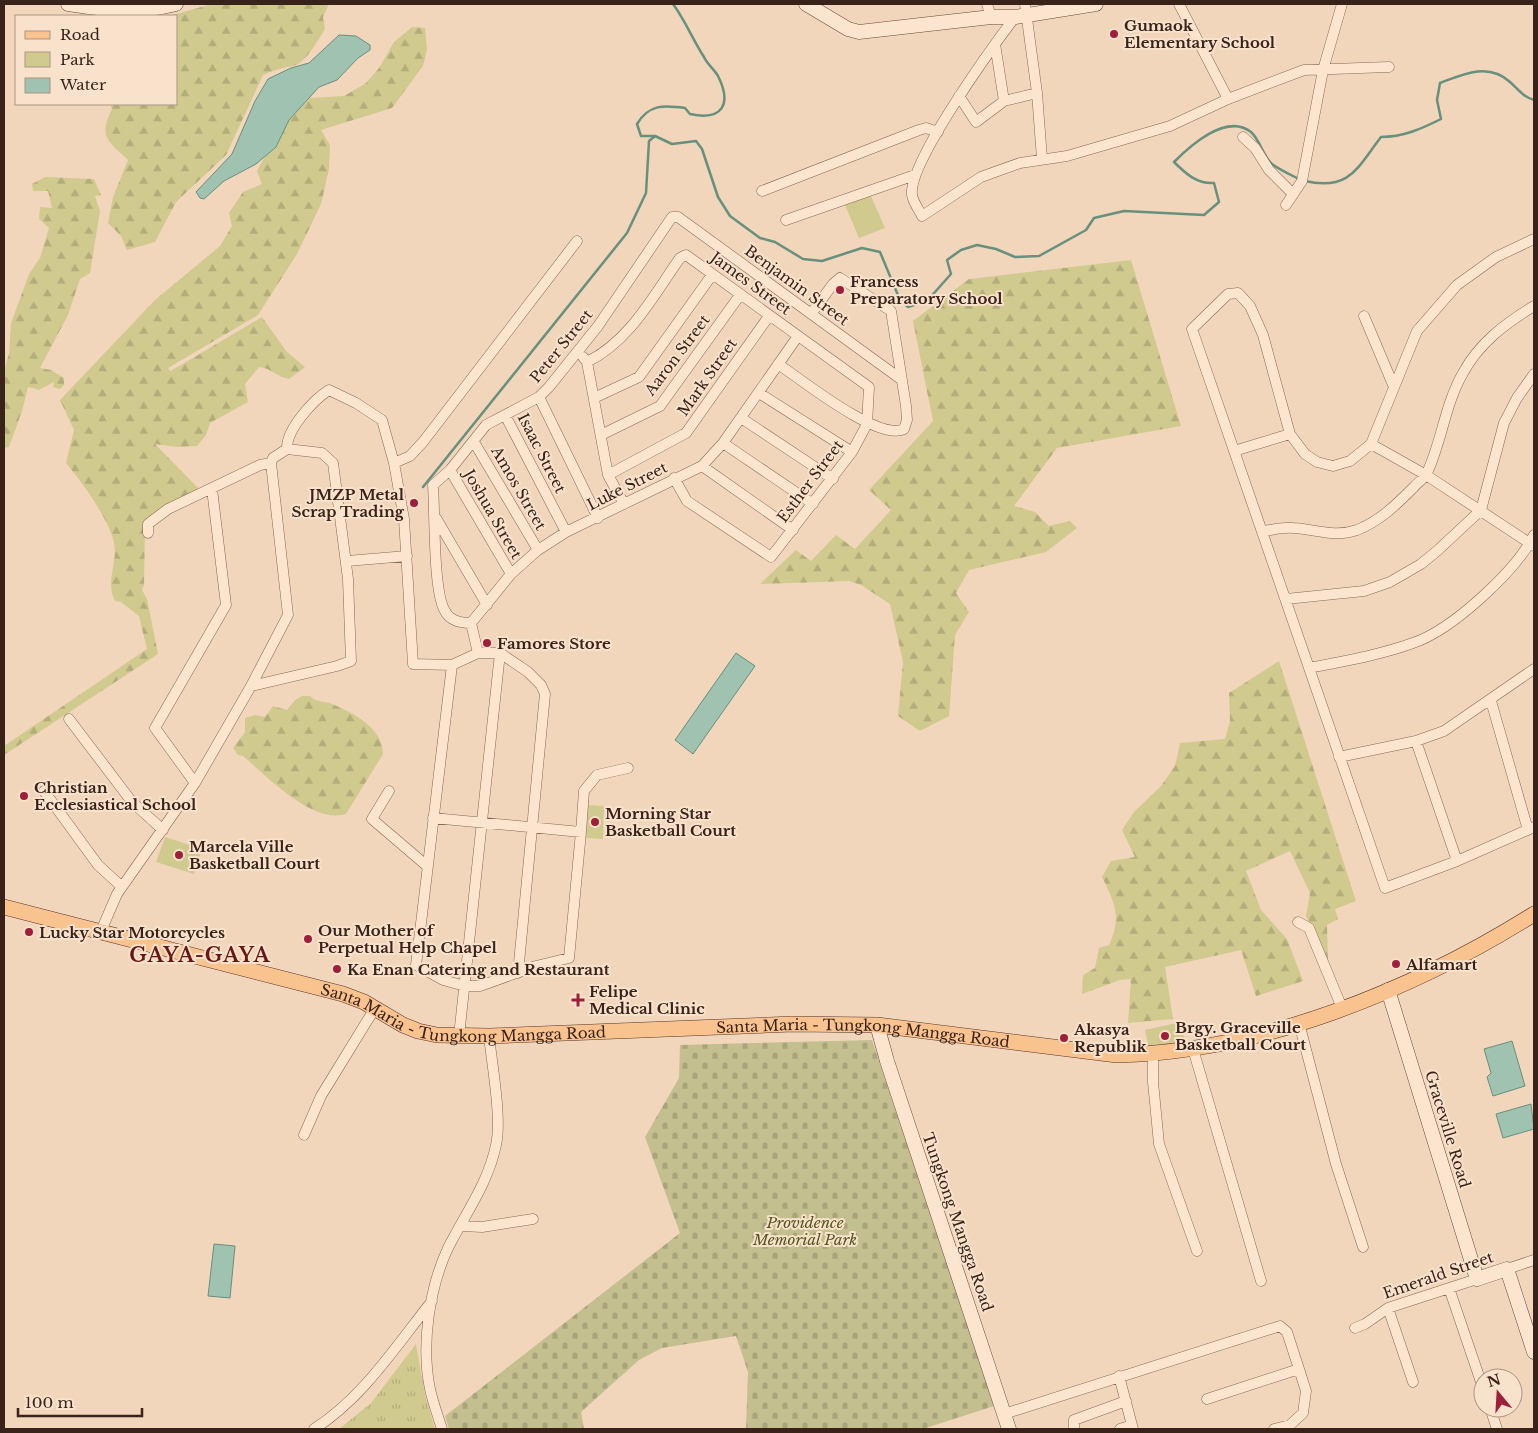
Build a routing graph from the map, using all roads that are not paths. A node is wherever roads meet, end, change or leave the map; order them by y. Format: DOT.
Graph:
graph roads {
  1 [pos="68,4"];
  2 [pos="176,4"];
  3 [pos="806,4"];
  4 [pos="1096,4"];
  5 [pos="1179,4"];
  6 [pos="1342,4"];
  7 [pos="989,10"];
  8 [pos="1022,12"];
  9 [pos="995,44"];
  10 [pos="1389,67"];
  11 [pos="1323,70"];
  12 [pos="1037,93"];
  13 [pos="959,96"];
  14 [pos="1228,99"];
  15 [pos="1004,101"];
  16 [pos="938,132"];
  17 [pos="1243,136"];
  18 [pos="1042,159"];
  19 [pos="915,175"];
  20 [pos="762,190"];
  21 [pos="1293,194"];
  22 [pos="1286,205"];
  23 [pos="674,216"];
  24 [pos="786,220"];
  25 [pos="1534,240"];
  26 [pos="576,241"];
  27 [pos="712,275"];
  28 [pos="740,294"];
  29 [pos="1534,306"];
  30 [pos="811,314"];
  31 [pos="769,316"];
  32 [pos="1364,316"];
  33 [pos="798,336"];
  34 [pos="578,351"];
  35 [pos="587,362"];
  36 [pos="778,364"];
  37 [pos="1534,374"];
  38 [pos="902,380"];
  39 [pos="1394,387"];
  40 [pos="759,393"];
  41 [pos="539,398"];
  42 [pos="594,398"];
  43 [pos="505,415"];
  44 [pos="741,418"];
  45 [pos="867,424"];
  46 [pos="1290,434"];
  47 [pos="601,435"];
  48 [pos="474,442"];
  49 [pos="723,443"];
  50 [pos="1371,444"];
  51 [pos="287,449"];
  52 [pos="852,452"];
  53 [pos="1234,452"];
  54 [pos="271,463"];
  55 [pos="394,464"];
  56 [pos="702,466"];
  57 [pos="450,470"];
  58 [pos="608,475"];
  59 [pos="1426,475"];
  60 [pos="674,478"];
  61 [pos="833,479"];
  62 [pos="212,489"];
  63 [pos="624,504"];
  64 [pos="813,504"];
  65 [pos="1481,510"];
  66 [pos="435,516"];
  67 [pos="598,518"];
  68 [pos="792,530"];
  69 [pos="1262,531"];
  70 [pos="566,532"];
  71 [pos="148,533"];
  72 [pos="1533,541"];
  73 [pos="538,550"];
  74 [pos="406,556"];
  75 [pos="347,561"];
  76 [pos="511,574"];
  77 [pos="1286,599"];
  78 [pos="487,605"];
  79 [pos="471,623"];
  80 [pos="478,653"];
  81 [pos="500,653"];
  82 [pos="452,665"];
  83 [pos="1309,668"];
  84 [pos="1534,669"];
  85 [pos="251,686"];
  86 [pos="1491,701"];
  87 [pos="69,719"];
  88 [pos="1416,741"];
  89 [pos="1339,757"];
  90 [pos="628,768"];
  91 [pos="195,783"];
  92 [pos="44,791"];
  93 [pos="389,791"];
  94 [pos="433,818"];
  95 [pos="482,824"];
  96 [pos="532,828"];
  97 [pos="1531,828"];
  98 [pos="163,830"];
  99 [pos="581,832"];
  100 [pos="1456,861"];
  101 [pos="427,866"];
  102 [pos="122,886"];
  103 [pos="4,907"];
  104 [pos="1534,914"];
  105 [pos="1298,922"];
  106 [pos="101,931"];
  107 [pos="518,973"];
  108 [pos="465,986"];
  109 [pos="1388,990"];
  110 [pos="375,1008"];
  111 [pos="1342,1008"];
  112 [pos="1300,1023"];
  113 [pos="877,1025"];
  114 [pos="460,1036"];
  115 [pos="489,1036"];
  116 [pos="1193,1049"];
  117 [pos="1153,1055"];
  118 [pos="304,1135"];
  119 [pos="533,1219"];
  120 [pos="462,1226"];
  121 [pos="1363,1248"];
  122 [pos="1197,1251"];
  123 [pos="1534,1260"];
  124 [pos="1507,1269"];
  125 [pos="1477,1279"];
  126 [pos="1261,1281"];
  127 [pos="1449,1288"];
  128 [pos="432,1300"];
  129 [pos="1388,1308"];
  130 [pos="1355,1328"];
  131 [pos="1534,1352"];
  132 [pos="1476,1368"];
  133 [pos="1299,1369"];
  134 [pos="1119,1376"];
  135 [pos="1413,1382"];
  136 [pos="1207,1399"];
  137 [pos="1126,1401"];
  138 [pos="1004,1414"];
  139 [pos="1133,1427"];
  140 [pos="314,1429"];
  141 [pos="442,1429"];
  142 [pos="1009,1429"];
  143 [pos="1074,1429"];
  144 [pos="1120,1429"];
  145 [pos="1274,1429"];
  1 -- 2 [label="street"];
  3 -- 7 [label="street"];
  4 -- 8 [label="street"];
  5 -- 14 [label="street"];
  6 -- 11 [label="street"];
  7 -- 8 [label="street"];
  8 -- 9 [label="street"];
  8 -- 12 [label="street"];
  9 -- 13 [label="street"];
  9 -- 15 [label="street"];
  10 -- 11 [label="street"];
  11 -- 14 [label="street"];
  11 -- 21 [label="street"];
  12 -- 15 [label="street"];
  12 -- 18 [label="street"];
  13 -- 15 [label="street"];
  13 -- 16 [label="street"];
  14 -- 18 [label="street"];
  16 -- 19 [label="street"];
  16 -- 20 [label="street"];
  17 -- 21 [label="street"];
  18 -- 19 [label="street"];
  19 -- 24 [label="street"];
  21 -- 22 [label="street"];
  23 -- 30 [label="street, Benjamin Street"];
  23 -- 34 [label="street, Peter Street"];
  25 -- 39 [label="street"];
  26 -- 55 [label="street"];
  27 -- 28 [label="street, James Street"];
  27 -- 35 [label="street, James Street"];
  27 -- 42 [label="street"];
  28 -- 31 [label="street, James Street"];
  28 -- 47 [label="street, Aaron Street"];
  29 -- 59 [label="street"];
  30 -- 38 [label="street, Benjamin Street"];
  30 -- 38 [label="street"];
  31 -- 33 [label="street, James Street"];
  31 -- 58 [label="street, Mark Street"];
  32 -- 39 [label="street"];
  33 -- 36 [label="street, Luke Street"];
  33 -- 45 [label="street, Esther Street"];
  34 -- 35 [label="street"];
  34 -- 41 [label="street, Peter Street"];
  35 -- 42 [label="street"];
  36 -- 40 [label="street, Luke Street"];
  36 -- 45 [label="street"];
  37 -- 65 [label="street"];
  38 -- 45 [label="street"];
  39 -- 50 [label="street"];
  40 -- 44 [label="street, Luke Street"];
  40 -- 52 [label="street"];
  41 -- 43 [label="street, Peter Street"];
  41 -- 67 [label="street"];
  42 -- 47 [label="street"];
  43 -- 48 [label="street, Peter Street"];
  43 -- 70 [label="street, Isaac Street"];
  44 -- 49 [label="street, Luke Street"];
  44 -- 61 [label="street"];
  45 -- 52 [label="street, Esther Street"];
  46 -- 50 [label="street"];
  46 -- 53 [label="street"];
  46 -- 53 [label="street"];
  47 -- 58 [label="street"];
  48 -- 57 [label="street, Peter Street"];
  48 -- 73 [label="street, Amos Street"];
  49 -- 56 [label="street, Luke Street"];
  49 -- 64 [label="street"];
  50 -- 59 [label="street"];
  51 -- 54 [label="street"];
  51 -- 55 [label="street"];
  51 -- 75 [label="street"];
  52 -- 61 [label="street, Esther Street"];
  53 -- 69 [label="street"];
  54 -- 62 [label="street"];
  54 -- 85 [label="street"];
  55 -- 74 [label="street"];
  56 -- 60 [label="street, Luke Street"];
  56 -- 68 [label="street"];
  57 -- 66 [label="street, Peter Street"];
  57 -- 76 [label="street, Joshua Street"];
  58 -- 63 [label="street"];
  59 -- 65 [label="street"];
  59 -- 69 [label="street"];
  60 -- 63 [label="street, Luke Street"];
  60 -- 68 [label="street, Esther Street"];
  61 -- 64 [label="street, Esther Street"];
  62 -- 71 [label="street"];
  62 -- 91 [label="street"];
  63 -- 67 [label="street, Luke Street"];
  64 -- 68 [label="street, Esther Street"];
  65 -- 72 [label="street"];
  65 -- 77 [label="street"];
  66 -- 78 [label="street"];
  66 -- 79 [label="street, Peter Street"];
  67 -- 70 [label="street, Luke Street"];
  69 -- 77 [label="street"];
  70 -- 73 [label="street, Luke Street"];
  72 -- 83 [label="street"];
  73 -- 76 [label="street, Luke Street"];
  74 -- 75 [label="street"];
  74 -- 82 [label="street"];
  75 -- 85 [label="street"];
  76 -- 78 [label="street, Luke Street"];
  77 -- 83 [label="street"];
  78 -- 79 [label="street, Luke Street"];
  79 -- 80 [label="street"];
  80 -- 81 [label="street"];
  80 -- 82 [label="street"];
  81 -- 95 [label="street"];
  81 -- 96 [label="street"];
  82 -- 94 [label="street"];
  83 -- 89 [label="street"];
  84 -- 86 [label="street"];
  85 -- 91 [label="street"];
  86 -- 88 [label="street"];
  86 -- 97 [label="street"];
  87 -- 98 [label="street"];
  88 -- 89 [label="street"];
  88 -- 100 [label="street"];
  89 -- 100 [label="street"];
  90 -- 99 [label="street"];
  91 -- 98 [label="street"];
  92 -- 102 [label="street"];
  93 -- 101 [label="street"];
  94 -- 95 [label="street"];
  94 -- 101 [label="street"];
  95 -- 96 [label="street"];
  95 -- 108 [label="street"];
  96 -- 99 [label="street"];
  96 -- 107 [label="street"];
  97 -- 100 [label="street"];
  98 -- 102 [label="street"];
  99 -- 107 [label="street"];
  101 -- 108 [label="street"];
  102 -- 106 [label="street"];
  103 -- 106 [label="main road, Santa Maria - Tungkong Mangga Road"];
  104 -- 109 [label="main road, Santa Maria - Tungkong Mangga Road"];
  105 -- 111 [label="street"];
  106 -- 110 [label="main road, Santa Maria - Tungkong Mangga Road"];
  107 -- 108 [label="street"];
  108 -- 114 [label="street"];
  109 -- 111 [label="main road, Santa Maria - Tungkong Mangga Road"];
  109 -- 125 [label="street, Graceville Road"];
  110 -- 114 [label="main road, Santa Maria - Tungkong Mangga Road"];
  110 -- 118 [label="street"];
  111 -- 112 [label="main road, Santa Maria - Tungkong Mangga Road"];
  112 -- 116 [label="main road, Santa Maria - Tungkong Mangga Road"];
  112 -- 121 [label="street"];
  113 -- 115 [label="main road, Santa Maria - Tungkong Mangga Road"];
  113 -- 117 [label="main road, Santa Maria - Tungkong Mangga Road"];
  113 -- 138 [label="street, Tungkong Mangga Road"];
  114 -- 115 [label="main road, Santa Maria - Tungkong Mangga Road"];
  115 -- 120 [label="street"];
  116 -- 117 [label="main road, Santa Maria - Tungkong Mangga Road"];
  116 -- 126 [label="street"];
  117 -- 122 [label="street"];
  119 -- 120 [label="street"];
  120 -- 128 [label="street"];
  123 -- 124 [label="street, Emerald Street"];
  124 -- 125 [label="street, Emerald Street"];
  124 -- 131 [label="street"];
  125 -- 127 [label="street, Emerald Street"];
  127 -- 129 [label="street, Emerald Street"];
  127 -- 132 [label="street"];
  128 -- 140 [label="street"];
  128 -- 141 [label="street"];
  129 -- 130 [label="street, Emerald Street"];
  129 -- 135 [label="street"];
  133 -- 134 [label="street"];
  133 -- 136 [label="street"];
  133 -- 145 [label="street"];
  134 -- 137 [label="street"];
  134 -- 138 [label="street"];
  137 -- 139 [label="street"];
  137 -- 143 [label="street"];
  138 -- 142 [label="street, Tungkong Mangga Road"];
  139 -- 144 [label="street"];
}
